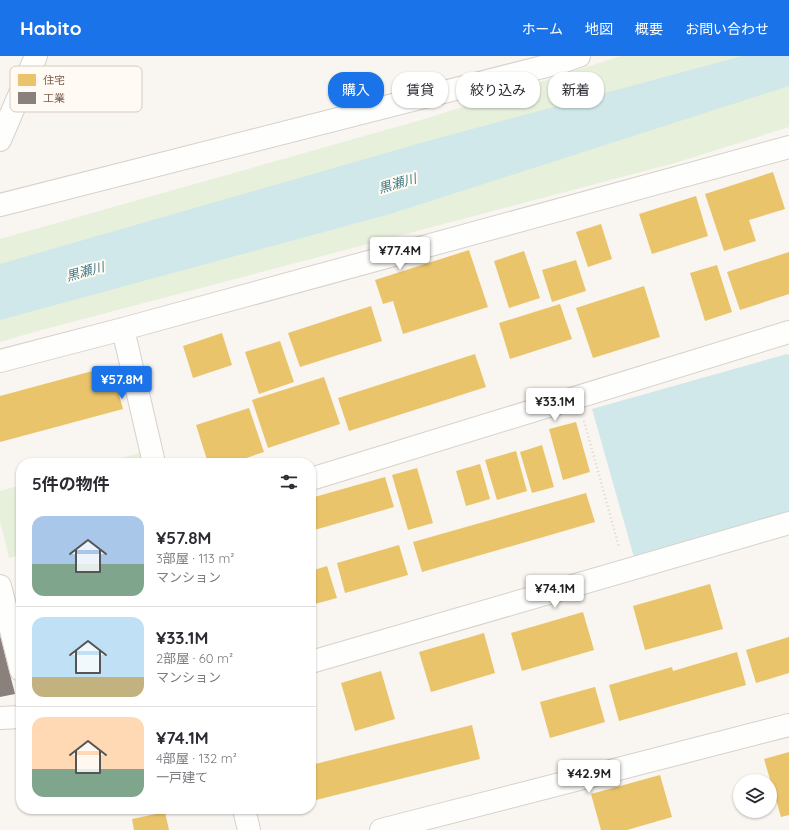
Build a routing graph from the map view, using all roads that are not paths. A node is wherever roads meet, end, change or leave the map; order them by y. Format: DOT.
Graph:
graph roads {
  1 [pos="36,56"];
  2 [pos="567,58"];
  3 [pos="32,66"];
  4 [pos="12,112"];
  5 [pos="0,140"];
  6 [pos="788,151"];
  7 [pos="0,205"];
  8 [pos="123,328"];
  9 [pos="789,332"];
  10 [pos="0,361"];
  11 [pos="153,458"];
  12 [pos="316,477"];
  13 [pos="789,523"];
  14 [pos="0,586"];
  15 [pos="16,650"];
  16 [pos="316,661"];
  17 [pos="0,718"];
  18 [pos="16,718"];
  19 [pos="789,725"];
  20 [pos="245,814"];
  21 [pos="249,830"];
  22 [pos="381,830"];
  1 -- 3 [label="street"];
  2 -- 7 [label="street"];
  4 -- 5 [label="street"];
  6 -- 8 [label="street"];
  8 -- 10 [label="street"];
  8 -- 11 [label="street"];
  9 -- 12 [label="street"];
  13 -- 16 [label="street"];
  14 -- 15 [label="street"];
  17 -- 18 [label="street"];
  19 -- 22 [label="street"];
  20 -- 21 [label="street"];
}
